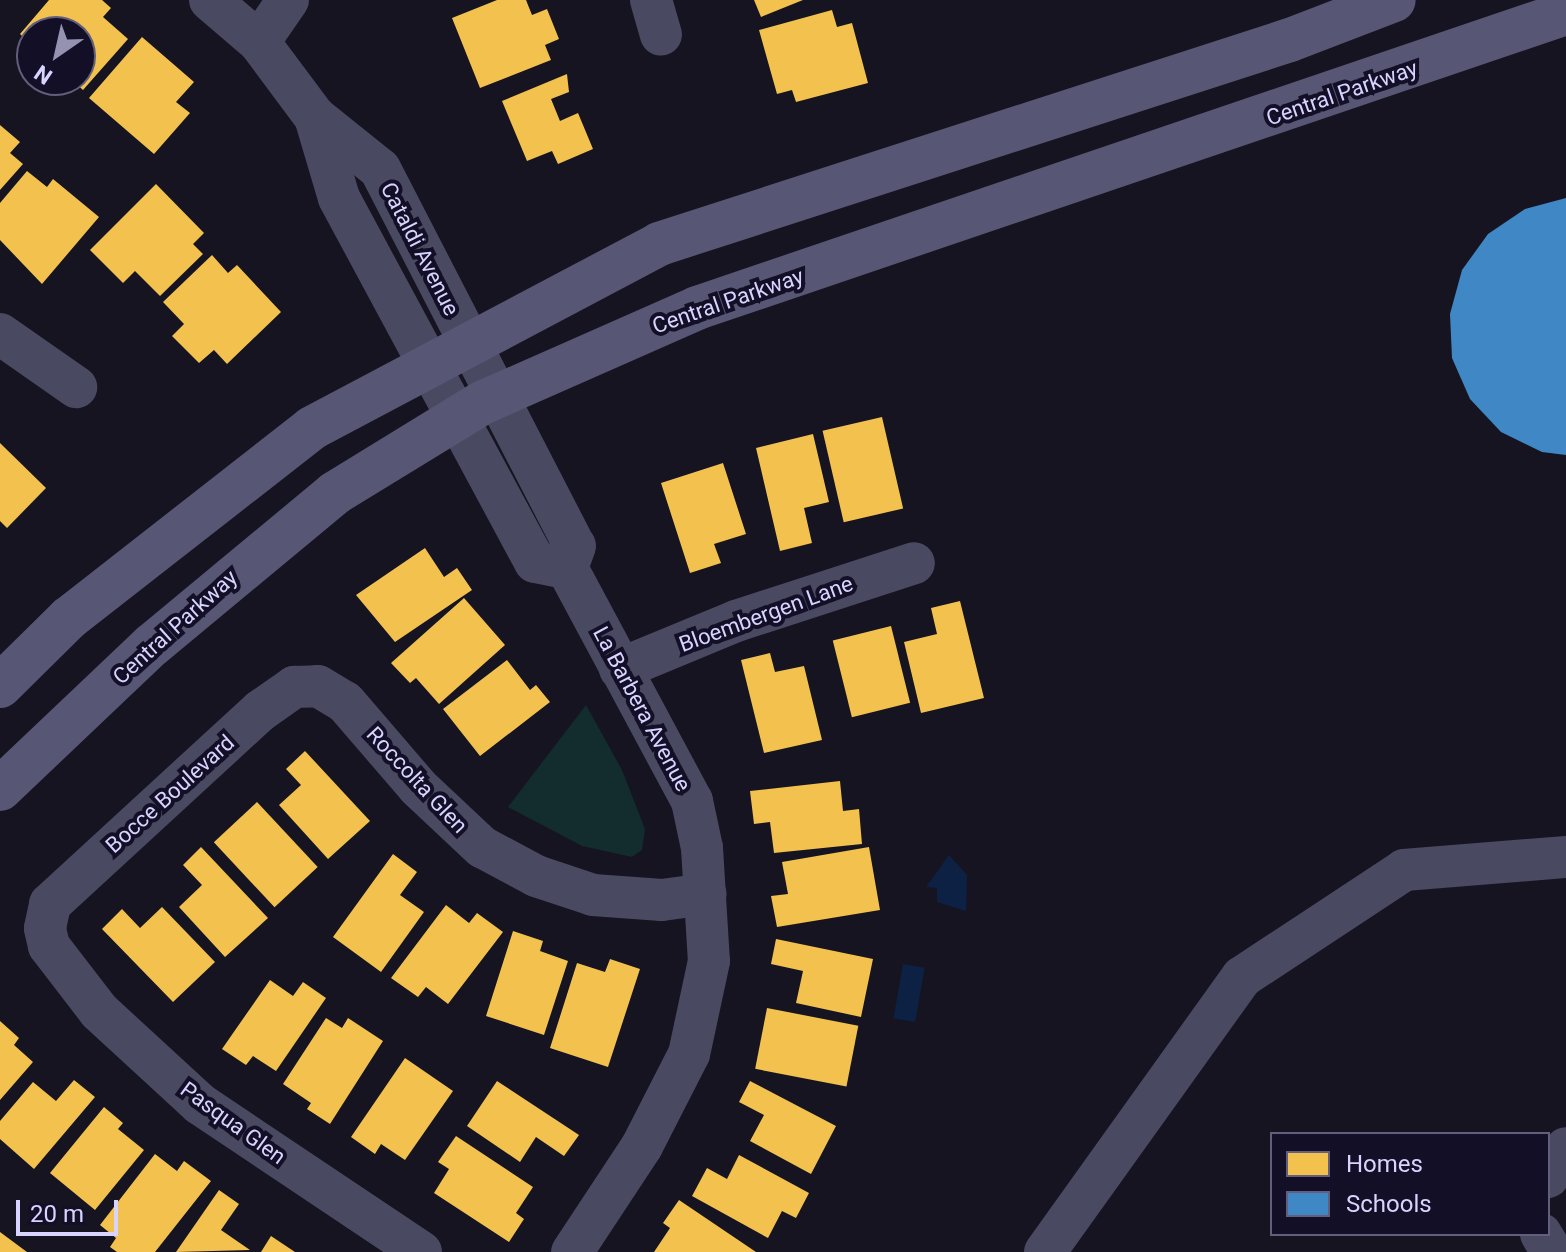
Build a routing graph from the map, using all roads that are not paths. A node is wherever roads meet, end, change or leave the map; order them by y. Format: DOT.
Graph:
graph roads {
  1 [pos="210,0"];
  2 [pos="288,0"];
  3 [pos="1394,0"];
  4 [pos="1566,13"];
  5 [pos="259,42"];
  6 [pos="315,117"];
  7 [pos="0,334"];
  8 [pos="482,366"];
  9 [pos="76,387"];
  10 [pos="441,389"];
  11 [pos="914,563"];
  12 [pos="567,568"];
  13 [pos="620,669"];
  14 [pos="0,686"];
  15 [pos="318,686"];
  16 [pos="0,789"];
  17 [pos="1566,857"];
  18 [pos="706,894"];
  19 [pos="45,928"];
  20 [pos="1566,1148"];
  21 [pos="1550,1174"];
  22 [pos="421,1252"];
  23 [pos="572,1252"];
  24 [pos="1045,1252"];
  1 -- 5 [label="street, Cataldi Avenue"];
  2 -- 5 [label="street"];
  3 -- 8 [label="main road, Central Parkway"];
  4 -- 8 [label="main road, Central Parkway"];
  5 -- 6 [label="street, Cataldi Avenue"];
  6 -- 8 [label="street, Cataldi Avenue"];
  6 -- 10 [label="street, Cataldi Avenue"];
  7 -- 9 [label="street"];
  8 -- 10 [label="main road, Central Parkway"];
  8 -- 10 [label="main road, Central Parkway"];
  8 -- 12 [label="street, La Barbera Avenue"];
  10 -- 12 [label="street"];
  10 -- 14 [label="main road, Central Parkway"];
  10 -- 16 [label="main road, Central Parkway"];
  11 -- 13 [label="street, Bloembergen Lane"];
  12 -- 13 [label="street, La Barbera Avenue"];
  13 -- 18 [label="street, La Barbera Avenue"];
  15 -- 18 [label="street, Roccolta Glen"];
  15 -- 19 [label="street, Bocce Boulevard"];
  17 -- 24 [label="street"];
  18 -- 23 [label="street, La Barbera Avenue"];
  19 -- 22 [label="street, Pasqua Glen"];
  20 -- 21 [label="street"];
}
